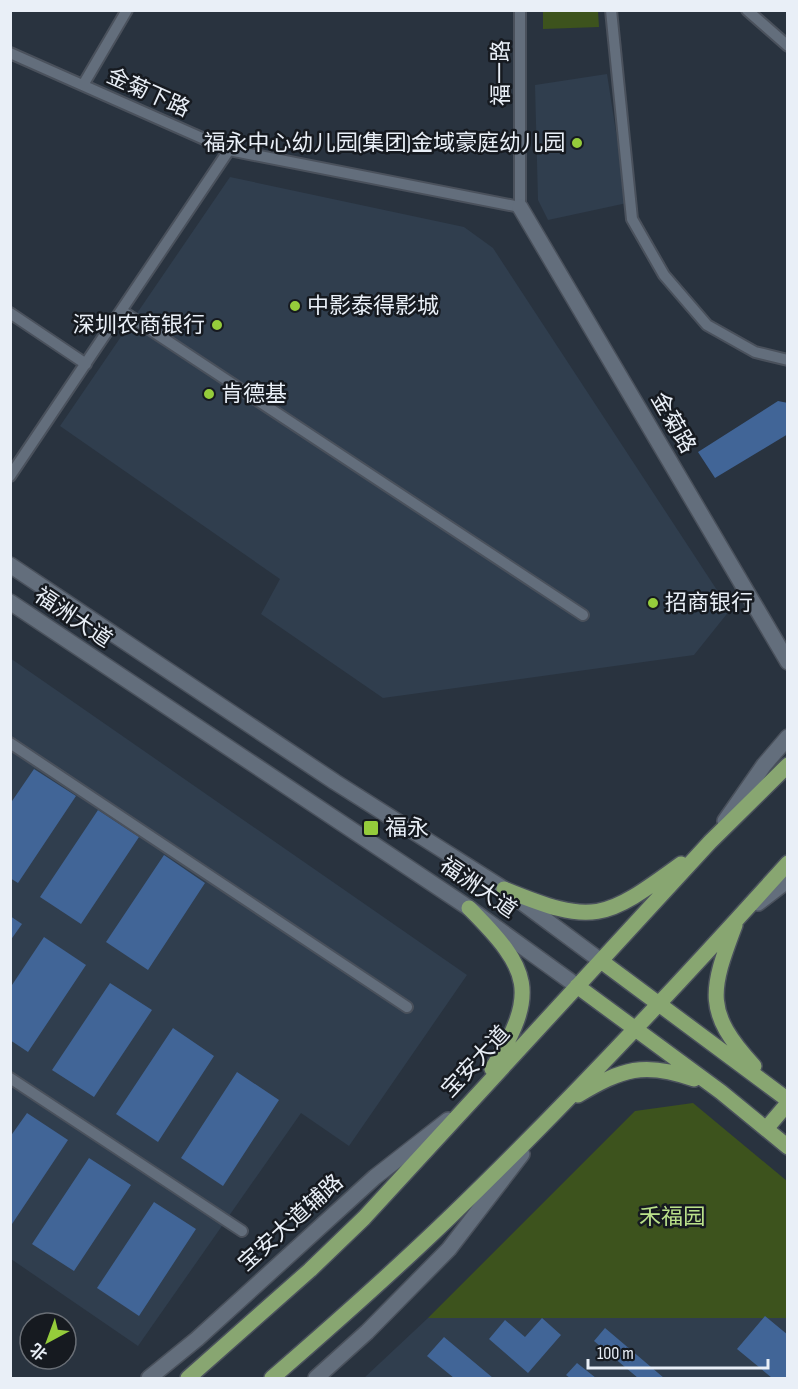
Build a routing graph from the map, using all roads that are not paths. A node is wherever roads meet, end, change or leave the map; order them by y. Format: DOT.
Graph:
graph roads {
  1 [pos="127,10"];
  2 [pos="520,10"];
  3 [pos="611,10"];
  4 [pos="747,10"];
  5 [pos="788,46"];
  6 [pos="10,53"];
  7 [pos="83,85"];
  8 [pos="229,150"];
  9 [pos="520,207"];
  10 [pos="122,311"];
  11 [pos="10,313"];
  12 [pos="788,360"];
  13 [pos="87,364"];
  14 [pos="10,476"];
  15 [pos="10,565"];
  16 [pos="10,602"];
  17 [pos="583,615"];
  18 [pos="788,662"];
  19 [pos="788,737"];
  20 [pos="10,742"];
  21 [pos="788,765"];
  22 [pos="710,842"];
  23 [pos="788,863"];
  24 [pos="788,880"];
  25 [pos="504,889"];
  26 [pos="470,908"];
  27 [pos="737,920"];
  28 [pos="601,961"];
  29 [pos="577,986"];
  30 [pos="658,1003"];
  31 [pos="407,1007"];
  32 [pos="634,1029"];
  33 [pos="10,1078"];
  34 [pos="721,1092"];
  35 [pos="784,1098"];
  36 [pos="467,1105"];
  37 [pos="552,1115"];
  38 [pos="766,1129"];
  39 [pos="788,1147"];
  40 [pos="242,1231"];
  41 [pos="149,1378"];
  42 [pos="188,1378"];
  43 [pos="272,1378"];
  44 [pos="316,1378"];
  1 -- 7 [label="street"];
  2 -- 9 [label="street, 福一路"];
  3 -- 12 [label="street"];
  4 -- 5 [label="street"];
  6 -- 7 [label="street, 金菊下路"];
  7 -- 8 [label="street, 金菊下路"];
  8 -- 9 [label="street, 金菊下路"];
  8 -- 10 [label="street"];
  9 -- 18 [label="main road, 金菊路"];
  10 -- 13 [label="street"];
  10 -- 17 [label="street"];
  11 -- 13 [label="street"];
  13 -- 14 [label="street"];
  15 -- 25 [label="main road, 福洲大道"];
  16 -- 26 [label="main road, 福洲大道"];
  19 -- 22 [label="main road"];
  20 -- 31 [label="street"];
  21 -- 22 [label="main road, 宝安大道"];
  22 -- 25 [label="main road"];
  22 -- 28 [label="main road, 宝安大道"];
  23 -- 27 [label="main road"];
  24 -- 27 [label="main road"];
  25 -- 28 [label="main road, 福洲大道"];
  26 -- 29 [label="main road, 福洲大道"];
  26 -- 36 [label="main road"];
  27 -- 30 [label="main road"];
  27 -- 35 [label="main road"];
  28 -- 29 [label="main road, 宝安大道"];
  28 -- 30 [label="main road, 福洲大道"];
  29 -- 32 [label="main road, 福洲大道"];
  29 -- 36 [label="main road, 宝安大道"];
  30 -- 32 [label="main road"];
  30 -- 35 [label="main road, 福洲大道"];
  32 -- 34 [label="main road, 福洲大道"];
  32 -- 37 [label="main road"];
  33 -- 40 [label="street"];
  34 -- 37 [label="main road"];
  34 -- 38 [label="main road, 福洲大道"];
  35 -- 38 [label="main road"];
  36 -- 41 [label="main road, 宝安大道辅路"];
  36 -- 42 [label="main road, 宝安大道"];
  37 -- 43 [label="main road"];
  37 -- 44 [label="main road"];
  38 -- 39 [label="main road, 福洲大道"];
}
